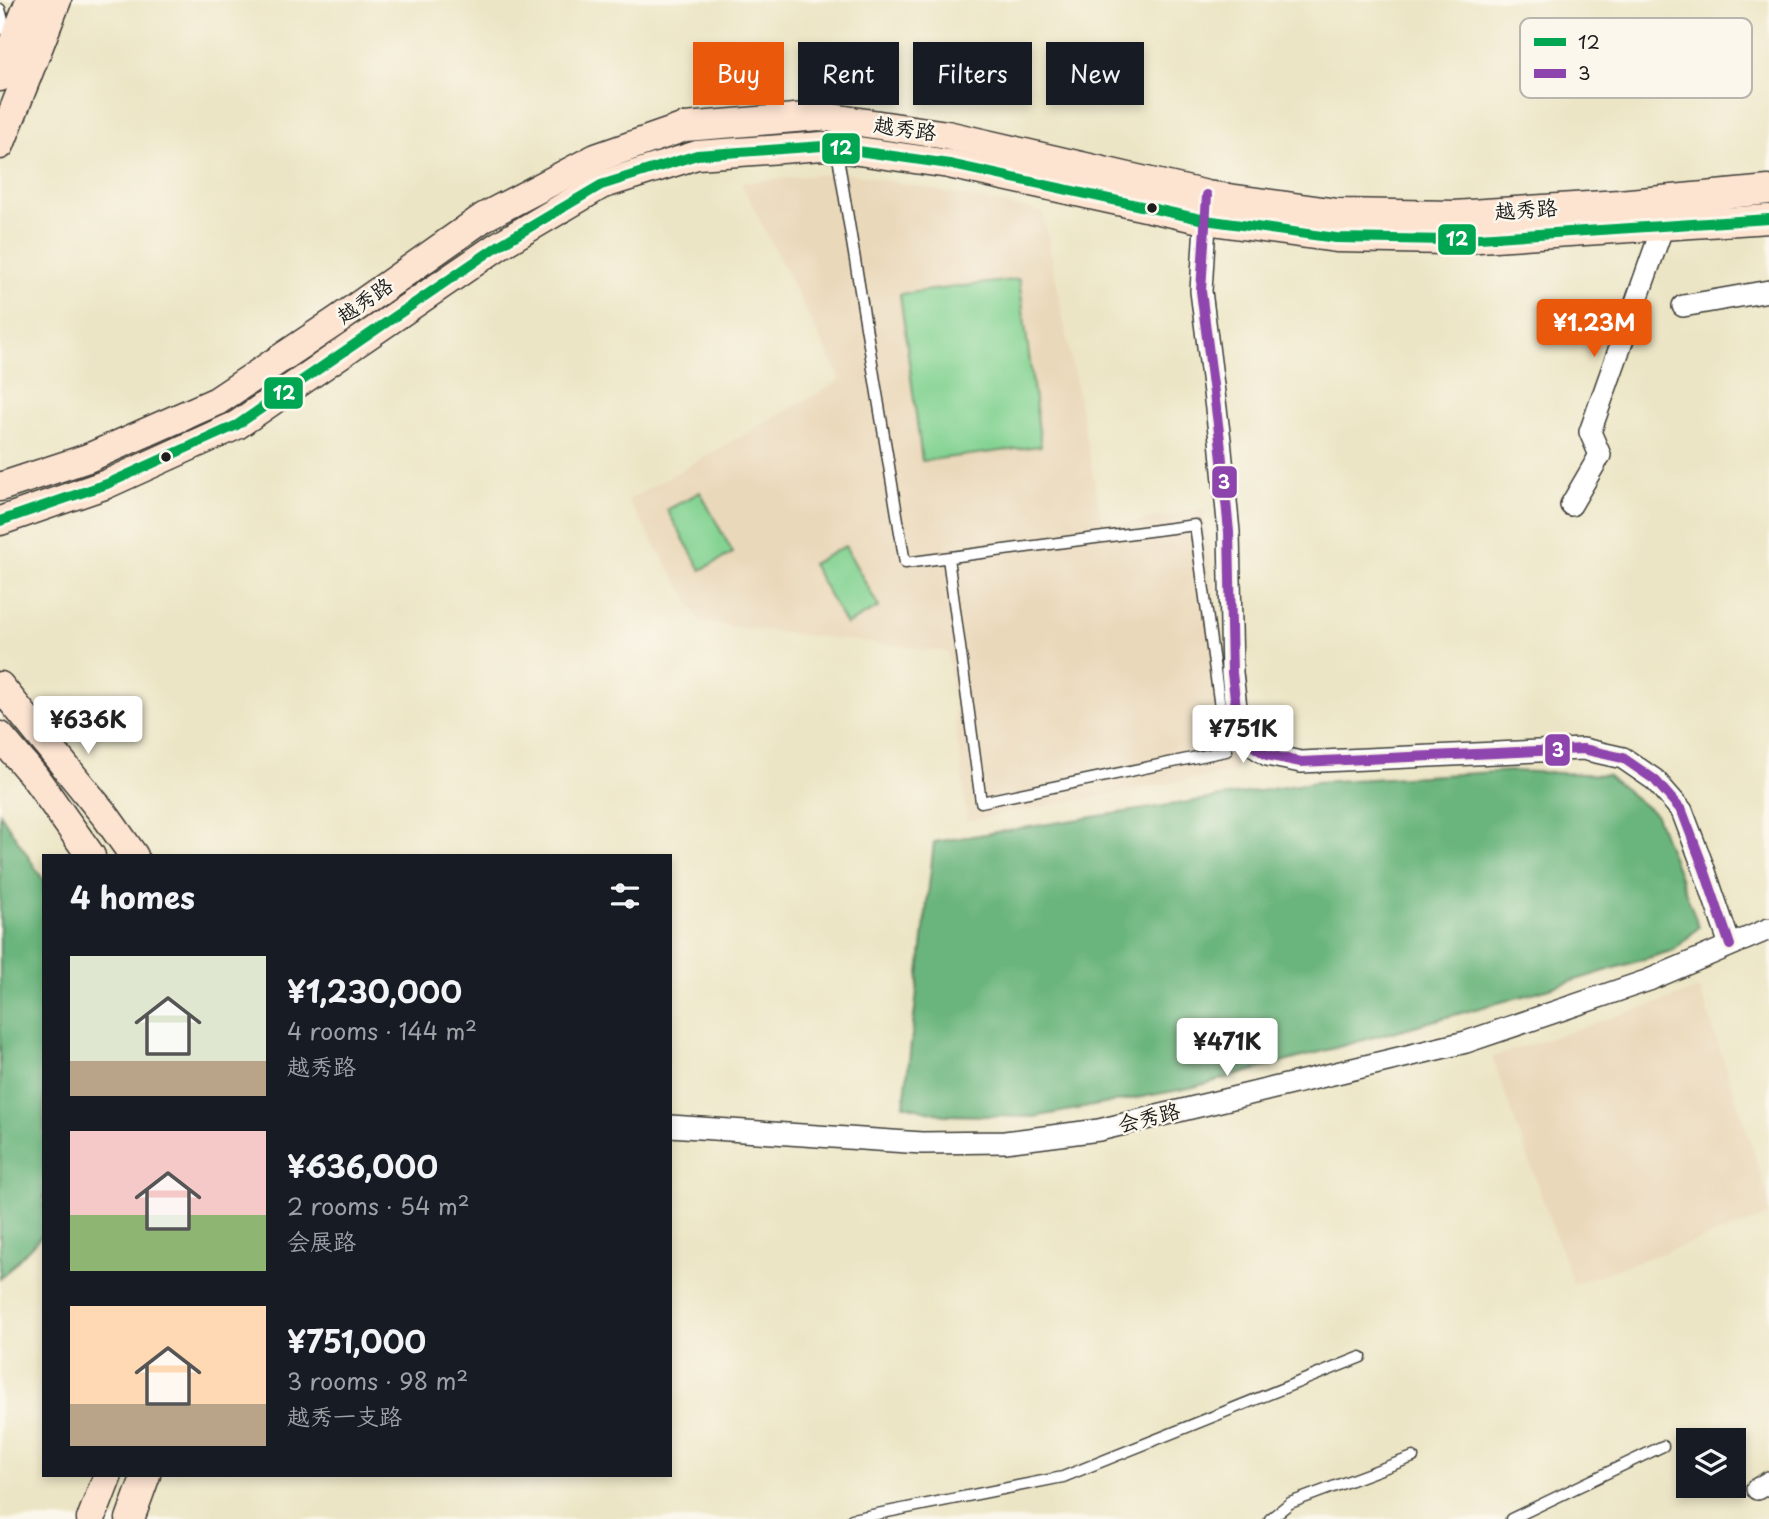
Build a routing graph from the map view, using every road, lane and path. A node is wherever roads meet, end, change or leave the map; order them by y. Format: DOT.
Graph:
graph roads {
  1 [pos="30,0"];
  2 [pos="57,0"];
  3 [pos="0,9"];
  4 [pos="4,66"];
  5 [pos="0,145"];
  6 [pos="836,148"];
  7 [pos="1769,190"];
  8 [pos="1206,208"];
  9 [pos="1769,219"];
  10 [pos="1663,226"];
  11 [pos="1769,291"];
  12 [pos="1683,306"];
  13 [pos="0,487"];
  14 [pos="1571,505"];
  15 [pos="0,521"];
  16 [pos="948,558"];
  17 [pos="0,686"];
  18 [pos="0,736"];
  19 [pos="90,854"];
  20 [pos="133,854"];
  21 [pos="1769,929"];
  22 [pos="1730,945"];
  23 [pos="672,1126"];
  24 [pos="1361,1357"];
  25 [pos="1663,1446"];
  26 [pos="1413,1457"];
  27 [pos="107,1477"];
  28 [pos="145,1477"];
  29 [pos="91,1519"];
  30 [pos="130,1519"];
  31 [pos="852,1519"];
  32 [pos="1270,1519"];
  33 [pos="1511,1519"];
  1 -- 4 [label="main road"];
  2 -- 5 [label="main road"];
  3 -- 4 [label="lane"];
  6 -- 8 [label="main road, 越秀路"];
  6 -- 15 [label="main road, 越秀路"];
  6 -- 16 [label="lane"];
  7 -- 8 [label="main road, 越秀路"];
  8 -- 10 [label="main road, 越秀路"];
  8 -- 13 [label="main road, 越秀路"];
  8 -- 22 [label="street"];
  9 -- 10 [label="main road, 越秀路"];
  10 -- 14 [label="street"];
  11 -- 12 [label="street"];
  16 -- 16 [label="lane"];
  17 -- 20 [label="main road"];
  18 -- 19 [label="main road"];
  21 -- 22 [label="street, 会秀路"];
  22 -- 23 [label="street, 会秀路"];
  24 -- 31 [label="lane"];
  25 -- 33 [label="lane"];
  26 -- 32 [label="lane"];
  27 -- 29 [label="main road"];
  28 -- 30 [label="main road"];
}
